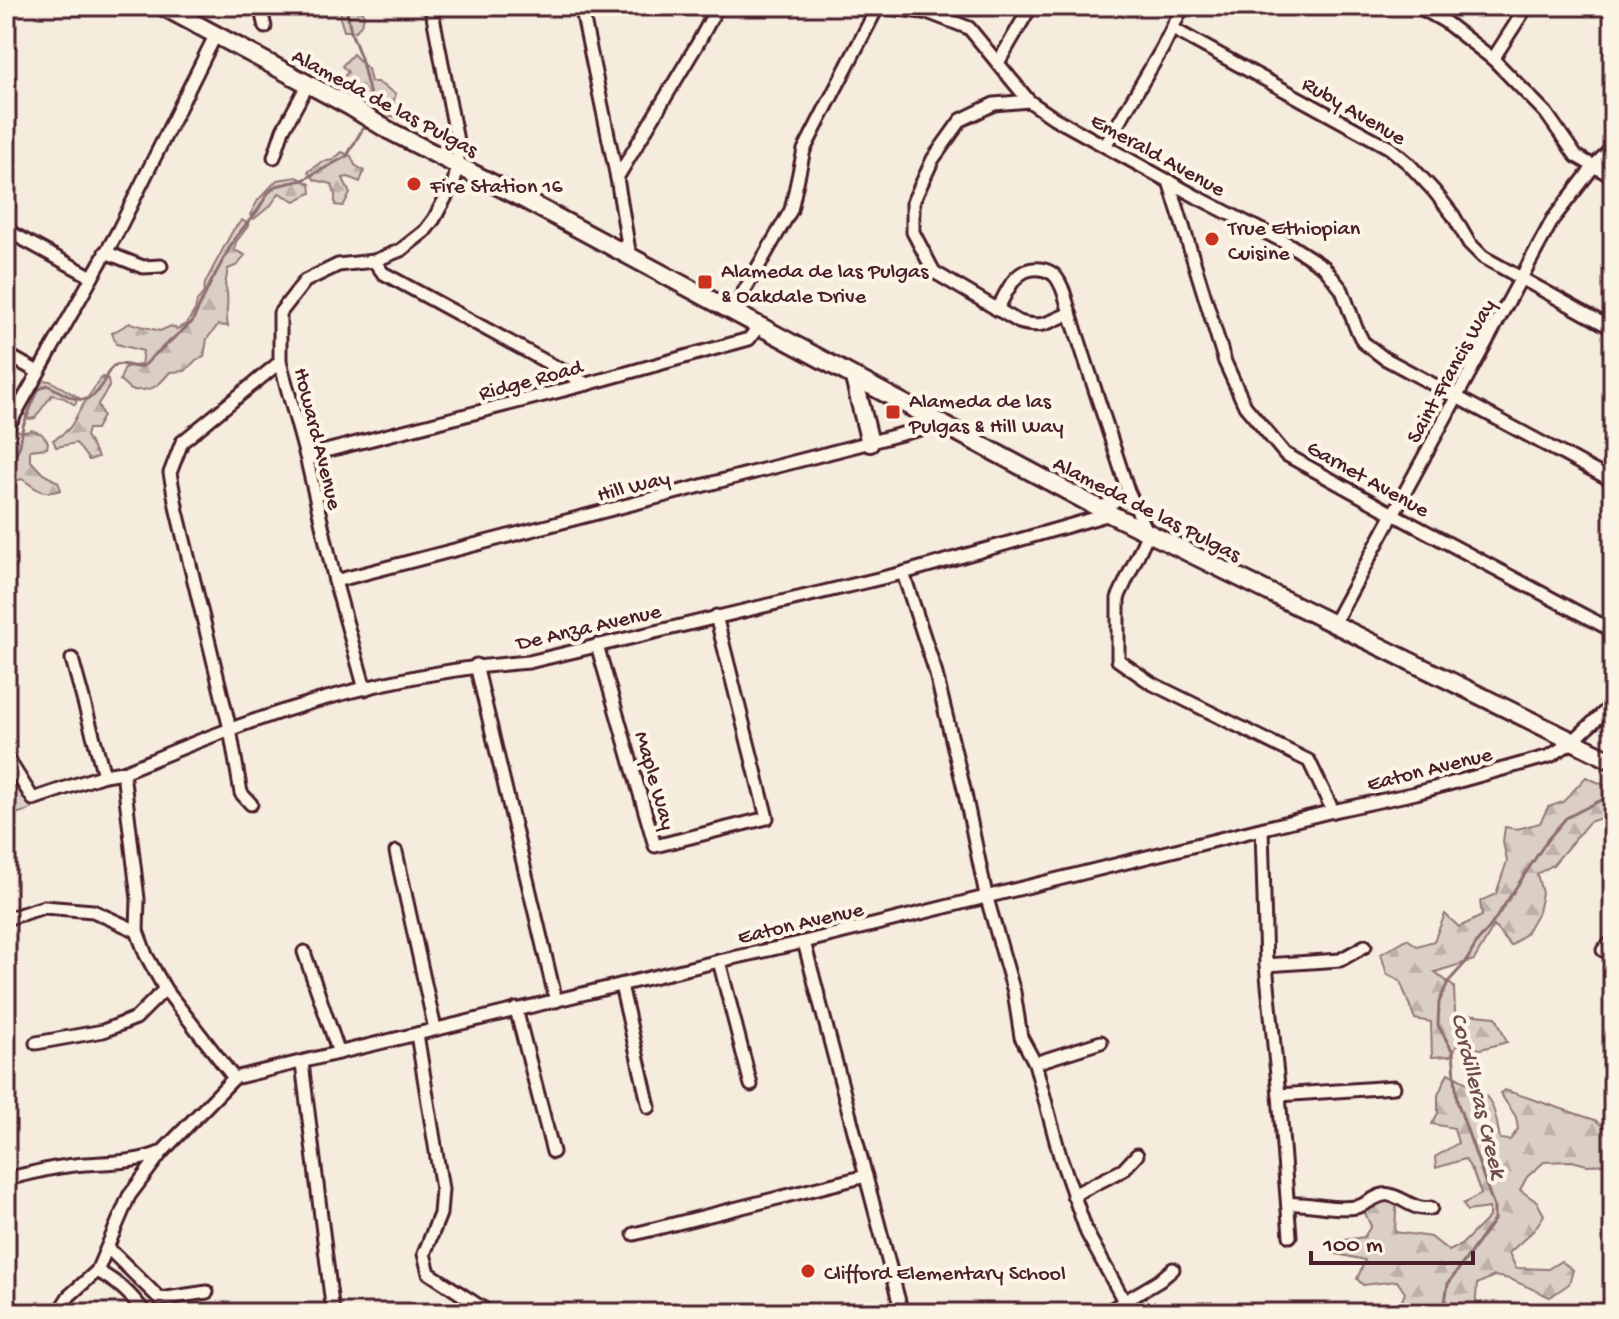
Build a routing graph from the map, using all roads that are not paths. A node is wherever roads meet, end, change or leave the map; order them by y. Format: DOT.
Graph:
graph roads {
  1 [pos="162,6"];
  2 [pos="260,6"];
  3 [pos="431,6"];
  4 [pos="581,6"];
  5 [pos="718,6"];
  6 [pos="876,6"];
  7 [pos="1031,6"];
  8 [pos="1183,6"];
  9 [pos="1417,6"];
  10 [pos="1527,6"];
  11 [pos="265,27"];
  12 [pos="1173,29"];
  13 [pos="216,34"];
  14 [pos="1493,59"];
  15 [pos="998,63"];
  16 [pos="308,84"];
  17 [pos="1029,101"];
  18 [pos="1105,146"];
  19 [pos="1613,147"];
  20 [pos="274,157"];
  21 [pos="458,165"];
  22 [pos="1594,166"];
  23 [pos="1613,177"];
  24 [pos="617,178"];
  25 [pos="1169,181"];
  26 [pos="6,230"];
  27 [pos="105,252"];
  28 [pos="630,257"];
  29 [pos="374,261"];
  30 [pos="161,266"];
  31 [pos="92,277"];
  32 [pos="1522,278"];
  33 [pos="997,310"];
  34 [pos="732,312"];
  35 [pos="1070,313"];
  36 [pos="758,327"];
  37 [pos="1613,329"];
  38 [pos="6,354"];
  39 [pos="280,362"];
  40 [pos="38,372"];
  41 [pos="854,378"];
  42 [pos="587,384"];
  43 [pos="1457,397"];
  44 [pos="940,424"];
  45 [pos="6,430"];
  46 [pos="870,443"];
  47 [pos="306,456"];
  48 [pos="1613,481"];
  49 [pos="1128,491"];
  50 [pos="1104,511"];
  51 [pos="1393,514"];
  52 [pos="1148,533"];
  53 [pos="903,573"];
  54 [pos="335,581"];
  55 [pos="716,616"];
  56 [pos="1334,623"];
  57 [pos="1613,631"];
  58 [pos="597,645"];
  59 [pos="72,659"];
  60 [pos="476,665"];
  61 [pos="365,689"];
  62 [pos="1613,704"];
  63 [pos="230,729"];
  64 [pos="1572,742"];
  65 [pos="6,756"];
  66 [pos="1613,761"];
  67 [pos="123,772"];
  68 [pos="104,775"];
  69 [pos="251,804"];
  70 [pos="1333,811"];
  71 [pos="1262,829"];
  72 [pos="396,852"];
  73 [pos="986,895"];
  74 [pos="6,919"];
  75 [pos="137,931"];
  76 [pos="1613,941"];
  77 [pos="804,942"];
  78 [pos="1365,946"];
  79 [pos="1603,950"];
  80 [pos="304,952"];
  81 [pos="719,961"];
  82 [pos="1266,965"];
  83 [pos="621,985"];
  84 [pos="165,989"];
  85 [pos="556,1001"];
  86 [pos="516,1009"];
  87 [pos="435,1029"];
  88 [pos="417,1034"];
  89 [pos="1101,1042"];
  90 [pos="36,1043"];
  91 [pos="339,1053"];
  92 [pos="302,1063"];
  93 [pos="1035,1063"];
  94 [pos="234,1078"];
  95 [pos="751,1085"];
  96 [pos="1394,1087"];
  97 [pos="1279,1095"];
  98 [pos="649,1107"];
  99 [pos="162,1152"];
  100 [pos="553,1152"];
  101 [pos="1137,1155"];
  102 [pos="866,1176"];
  103 [pos="6,1179"];
  104 [pos="1073,1195"];
  105 [pos="1288,1204"];
  106 [pos="1431,1208"];
  107 [pos="634,1234"];
  108 [pos="1290,1236"];
  109 [pos="108,1248"];
  110 [pos="1173,1269"];
  111 [pos="97,1271"];
  112 [pos="207,1292"];
  113 [pos="1124,1301"];
  114 [pos="58,1313"];
  115 [pos="145,1313"];
  116 [pos="333,1313"];
  117 [pos="490,1313"];
  118 [pos="902,1313"];
  119 [pos="1105,1313"];
  1 -- 13 [label="main road, Alameda de las Pulgas"];
  2 -- 11 [label="street"];
  3 -- 21 [label="street, Howard Avenue"];
  4 -- 24 [label="street"];
  5 -- 24 [label="street"];
  6 -- 15 [label="street, Emerald Avenue"];
  6 -- 34 [label="street"];
  7 -- 15 [label="street"];
  8 -- 12 [label="street"];
  9 -- 14 [label="street"];
  10 -- 14 [label="street"];
  12 -- 18 [label="street"];
  12 -- 32 [label="street, Ruby Avenue"];
  13 -- 16 [label="main road, Alameda de las Pulgas"];
  13 -- 27 [label="street"];
  14 -- 22 [label="street"];
  15 -- 17 [label="street, Emerald Avenue"];
  16 -- 20 [label="street"];
  16 -- 21 [label="main road, Alameda de las Pulgas"];
  17 -- 18 [label="street, Emerald Avenue"];
  17 -- 33 [label="street"];
  18 -- 25 [label="street, Emerald Avenue"];
  19 -- 22 [label="street, Saint Francis Way"];
  21 -- 28 [label="main road, Alameda de las Pulgas"];
  21 -- 29 [label="street, Howard Avenue"];
  22 -- 23 [label="street"];
  22 -- 32 [label="street, Saint Francis Way"];
  24 -- 28 [label="street"];
  25 -- 43 [label="street, Emerald Avenue"];
  25 -- 51 [label="street, Garnet Avenue"];
  26 -- 31 [label="street"];
  27 -- 30 [label="street"];
  27 -- 31 [label="street"];
  28 -- 34 [label="main road, Alameda de las Pulgas"];
  29 -- 39 [label="street, Howard Avenue"];
  29 -- 42 [label="street"];
  31 -- 40 [label="street"];
  32 -- 37 [label="street, Ruby Avenue"];
  32 -- 43 [label="street, Saint Francis Way"];
  33 -- 35 [label="street"];
  33 -- 35 [label="street"];
  34 -- 36 [label="main road, Alameda de las Pulgas"];
  35 -- 49 [label="street"];
  36 -- 41 [label="main road, Alameda de las Pulgas"];
  36 -- 42 [label="street, Ridge Road"];
  38 -- 40 [label="street"];
  39 -- 47 [label="street, Howard Avenue"];
  39 -- 63 [label="street"];
  40 -- 45 [label="street"];
  41 -- 44 [label="main road, Alameda de las Pulgas"];
  41 -- 46 [label="main road"];
  42 -- 47 [label="street, Ridge Road"];
  43 -- 48 [label="street, Emerald Avenue"];
  43 -- 51 [label="street, Saint Francis Way"];
  44 -- 46 [label="street, Hill Way"];
  44 -- 50 [label="main road, Alameda de las Pulgas"];
  46 -- 54 [label="street, Hill Way"];
  47 -- 54 [label="street, Howard Avenue"];
  49 -- 50 [label="street, De Anza Avenue"];
  49 -- 52 [label="street"];
  50 -- 52 [label="main road, Alameda de las Pulgas"];
  50 -- 53 [label="street, De Anza Avenue"];
  51 -- 56 [label="street, Saint Francis Way"];
  51 -- 57 [label="street, Garnet Avenue"];
  52 -- 56 [label="main road, Alameda de las Pulgas"];
  52 -- 70 [label="street"];
  53 -- 55 [label="street, De Anza Avenue"];
  53 -- 73 [label="street"];
  54 -- 61 [label="street, Howard Avenue"];
  55 -- 58 [label="street, De Anza Avenue"];
  55 -- 58 [label="street, Maple Way"];
  56 -- 64 [label="main road, Alameda de las Pulgas"];
  58 -- 60 [label="street, De Anza Avenue"];
  59 -- 68 [label="street"];
  60 -- 61 [label="street, De Anza Avenue"];
  60 -- 85 [label="street"];
  61 -- 63 [label="street, De Anza Avenue"];
  62 -- 64 [label="street, Eaton Avenue"];
  63 -- 67 [label="street, De Anza Avenue"];
  63 -- 69 [label="street"];
  64 -- 66 [label="main road, Alameda de las Pulgas"];
  64 -- 70 [label="street, Eaton Avenue"];
  65 -- 68 [label="street, De Anza Avenue"];
  67 -- 68 [label="street, De Anza Avenue"];
  67 -- 75 [label="street"];
  70 -- 71 [label="street, Eaton Avenue"];
  71 -- 73 [label="street, Eaton Avenue"];
  71 -- 82 [label="street"];
  72 -- 87 [label="street"];
  73 -- 77 [label="street, Eaton Avenue"];
  73 -- 93 [label="street"];
  74 -- 75 [label="street"];
  75 -- 84 [label="street"];
  76 -- 79 [label="street"];
  77 -- 81 [label="street, Eaton Avenue"];
  77 -- 102 [label="street"];
  78 -- 82 [label="street"];
  80 -- 91 [label="street"];
  81 -- 83 [label="street, Eaton Avenue"];
  81 -- 95 [label="street"];
  82 -- 97 [label="street"];
  83 -- 85 [label="street, Eaton Avenue"];
  83 -- 98 [label="street"];
  84 -- 90 [label="street"];
  84 -- 94 [label="street"];
  85 -- 86 [label="street, Eaton Avenue"];
  86 -- 87 [label="street, Eaton Avenue"];
  86 -- 100 [label="street"];
  87 -- 88 [label="street, Eaton Avenue"];
  88 -- 91 [label="street, Eaton Avenue"];
  88 -- 117 [label="street"];
  89 -- 93 [label="street"];
  91 -- 92 [label="street, Eaton Avenue"];
  92 -- 94 [label="street, Eaton Avenue"];
  92 -- 116 [label="street"];
  93 -- 104 [label="street"];
  94 -- 99 [label="street"];
  96 -- 97 [label="street"];
  97 -- 105 [label="street"];
  99 -- 103 [label="street"];
  99 -- 109 [label="street"];
  101 -- 104 [label="street"];
  102 -- 107 [label="street"];
  102 -- 118 [label="street"];
  104 -- 113 [label="street"];
  105 -- 106 [label="street"];
  105 -- 108 [label="street"];
  109 -- 111 [label="street"];
  109 -- 112 [label="street"];
  110 -- 113 [label="street"];
  111 -- 114 [label="street"];
  111 -- 115 [label="street"];
  113 -- 119 [label="street"];
}
